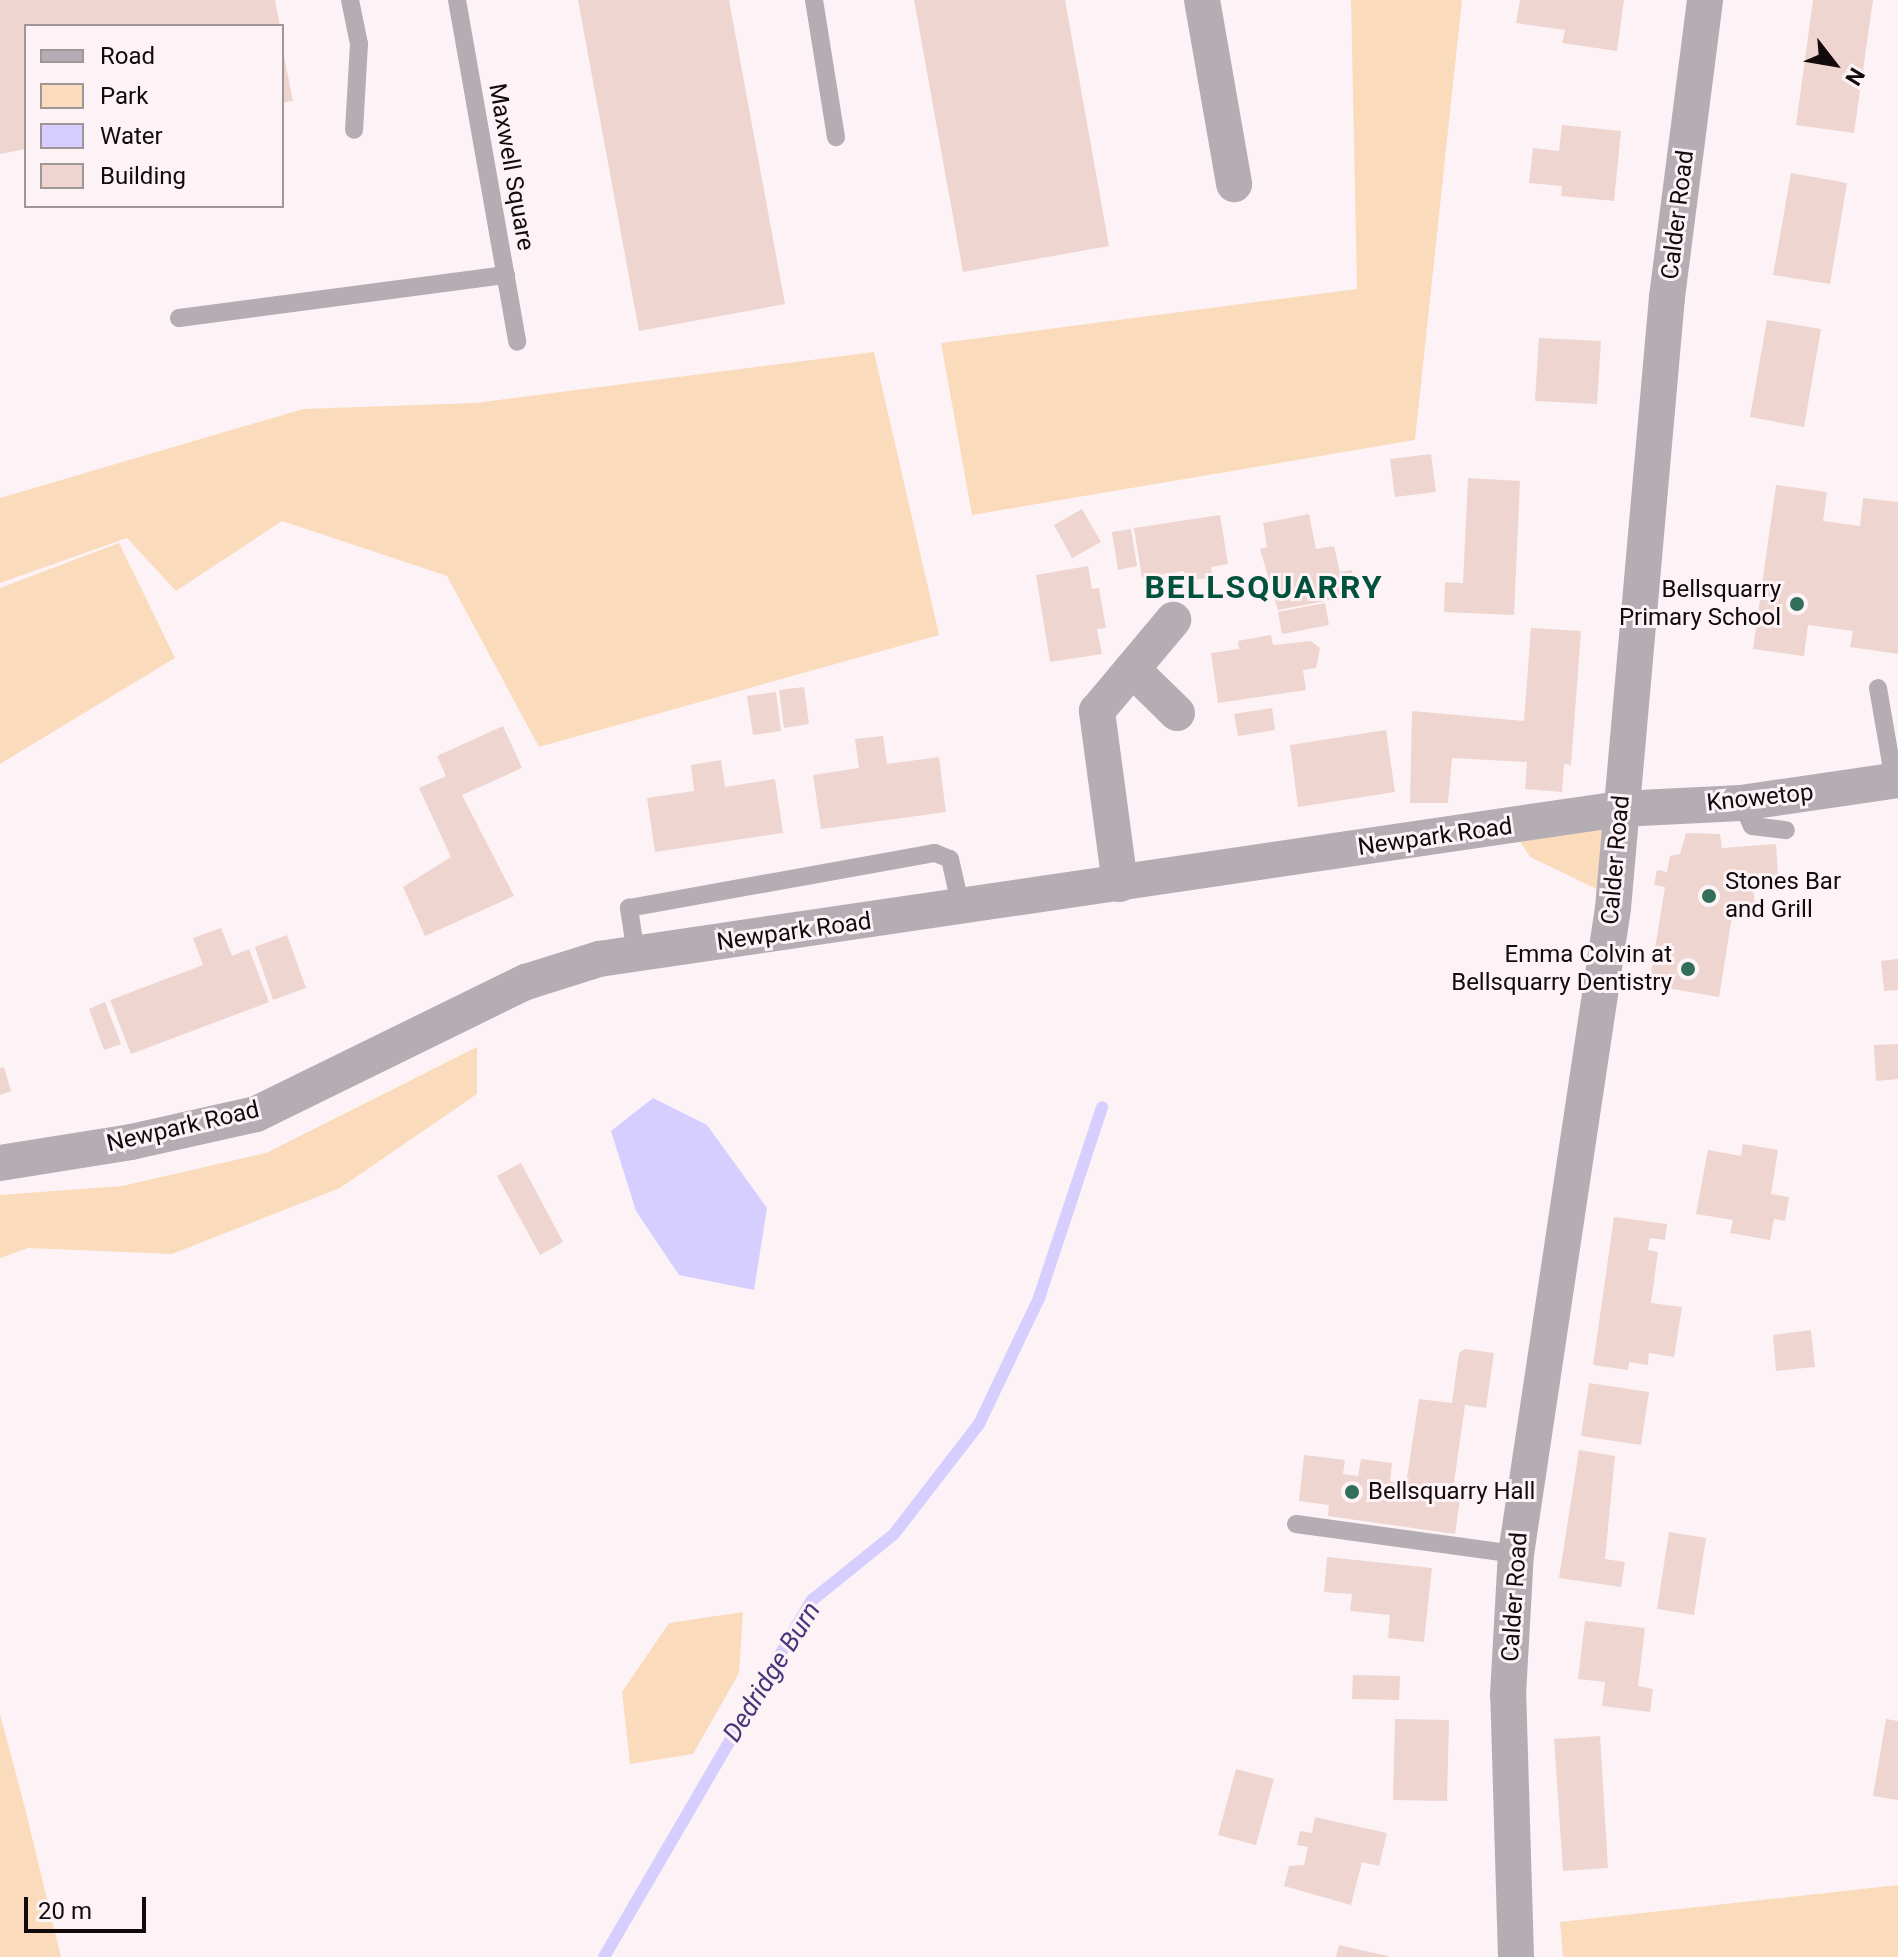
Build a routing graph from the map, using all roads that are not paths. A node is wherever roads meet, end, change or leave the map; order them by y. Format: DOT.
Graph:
graph roads {
  1 [pos="350,0"];
  2 [pos="457,0"];
  3 [pos="814,0"];
  4 [pos="1202,0"];
  5 [pos="1705,0"];
  6 [pos="354,130"];
  7 [pos="836,137"];
  8 [pos="1234,184"];
  9 [pos="506,275"];
  10 [pos="179,318"];
  11 [pos="517,342"];
  12 [pos="1173,620"];
  13 [pos="1132,669"];
  14 [pos="1878,688"];
  15 [pos="1177,713"];
  16 [pos="1896,781"];
  17 [pos="1741,803"];
  18 [pos="1620,809"];
  19 [pos="1786,830"];
  20 [pos="1120,884"];
  21 [pos="961,908"];
  22 [pos="636,954"];
  23 [pos="0,1163"];
  24 [pos="1296,1524"];
  25 [pos="1516,1554"];
  26 [pos="1516,1957"];
  1 -- 6 [label="lane"];
  2 -- 9 [label="lane, Maxwell Square"];
  3 -- 7 [label="lane"];
  4 -- 8 [label="street"];
  5 -- 18 [label="street, Calder Road"];
  9 -- 10 [label="lane"];
  9 -- 11 [label="lane, Maxwell Square"];
  12 -- 13 [label="street"];
  13 -- 15 [label="street"];
  13 -- 20 [label="street"];
  14 -- 16 [label="lane"];
  16 -- 17 [label="street, Knowetop"];
  17 -- 18 [label="street, Knowetop"];
  17 -- 19 [label="lane"];
  18 -- 20 [label="street, Newpark Road"];
  18 -- 25 [label="street, Calder Road"];
  20 -- 21 [label="street, Newpark Road"];
  21 -- 22 [label="street, Newpark Road"];
  21 -- 22 [label="lane"];
  22 -- 23 [label="street, Newpark Road"];
  24 -- 25 [label="lane"];
  25 -- 26 [label="street, Calder Road"];
}
